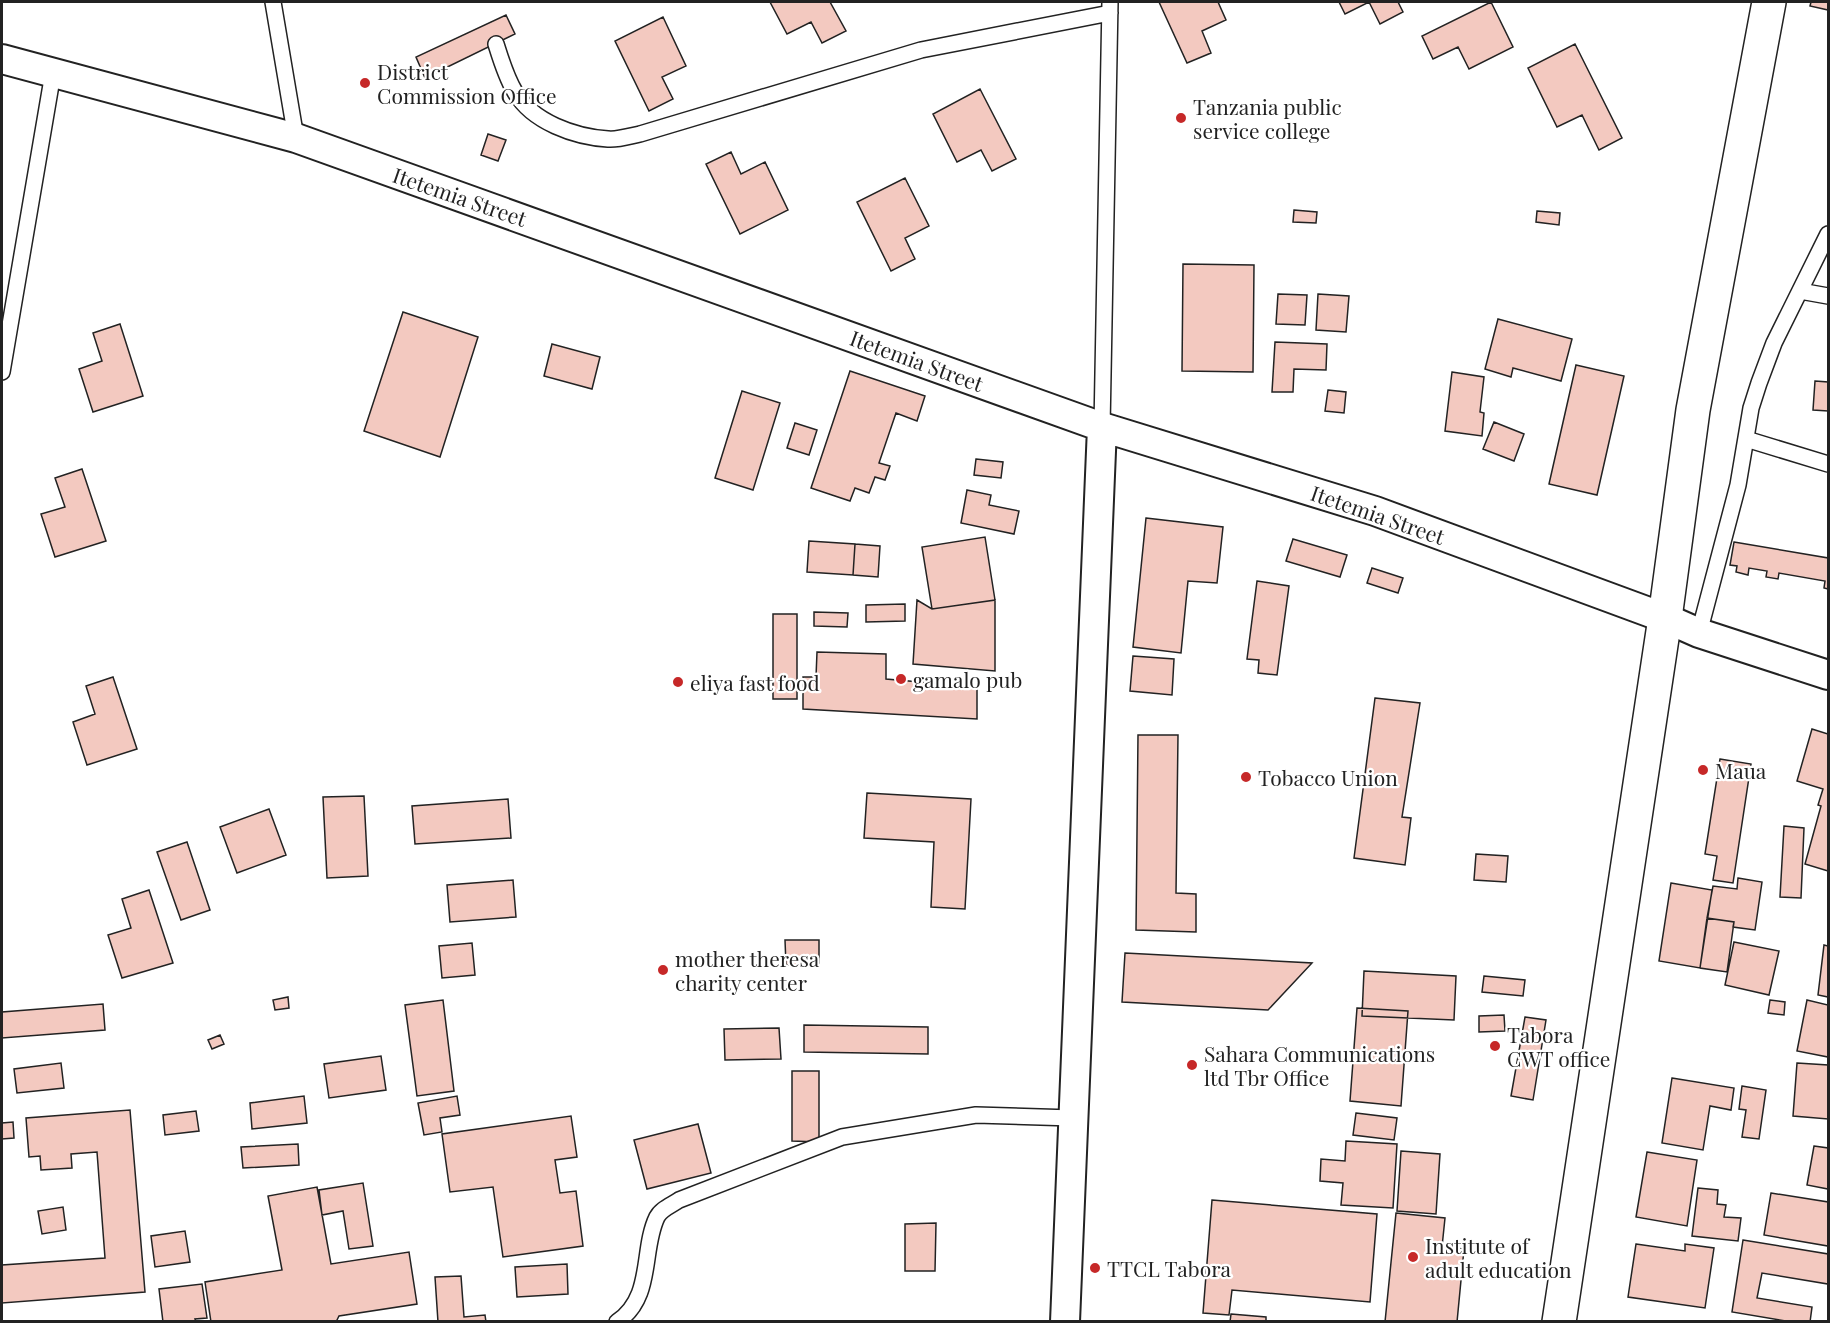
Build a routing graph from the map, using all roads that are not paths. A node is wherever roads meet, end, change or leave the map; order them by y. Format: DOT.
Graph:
graph roads {
  1 [pos="273,2"];
  2 [pos="1769,2"];
  3 [pos="1110,7"];
  4 [pos="496,44"];
  5 [pos="2,59"];
  6 [pos="53,73"];
  7 [pos="296,138"];
  8 [pos="1828,234"];
  9 [pos="1800,291"];
  10 [pos="1828,296"];
  11 [pos="2,372"];
  12 [pos="1102,427"];
  13 [pos="1746,439"];
  14 [pos="1828,464"];
  15 [pos="1665,618"];
  16 [pos="1699,633"];
  17 [pos="1828,675"];
  18 [pos="1073,1118"];
  19 [pos="617,1322"];
  20 [pos="1065,1322"];
  21 [pos="1559,1322"];
  1 -- 7 [label="lane"];
  2 -- 15 [label="main road"];
  3 -- 4 [label="lane"];
  3 -- 12 [label="lane"];
  5 -- 6 [label="street, Itetemia Street"];
  6 -- 7 [label="street, Itetemia Street"];
  6 -- 11 [label="lane"];
  7 -- 12 [label="street, Itetemia Street"];
  8 -- 9 [label="lane"];
  9 -- 10 [label="lane"];
  9 -- 13 [label="lane"];
  12 -- 15 [label="street, Itetemia Street"];
  12 -- 18 [label="street"];
  13 -- 14 [label="lane"];
  13 -- 16 [label="lane"];
  15 -- 16 [label="street, Itetemia Street"];
  15 -- 21 [label="main road"];
  16 -- 17 [label="street, Itetemia Street"];
  18 -- 19 [label="lane"];
  18 -- 20 [label="street"];
}
